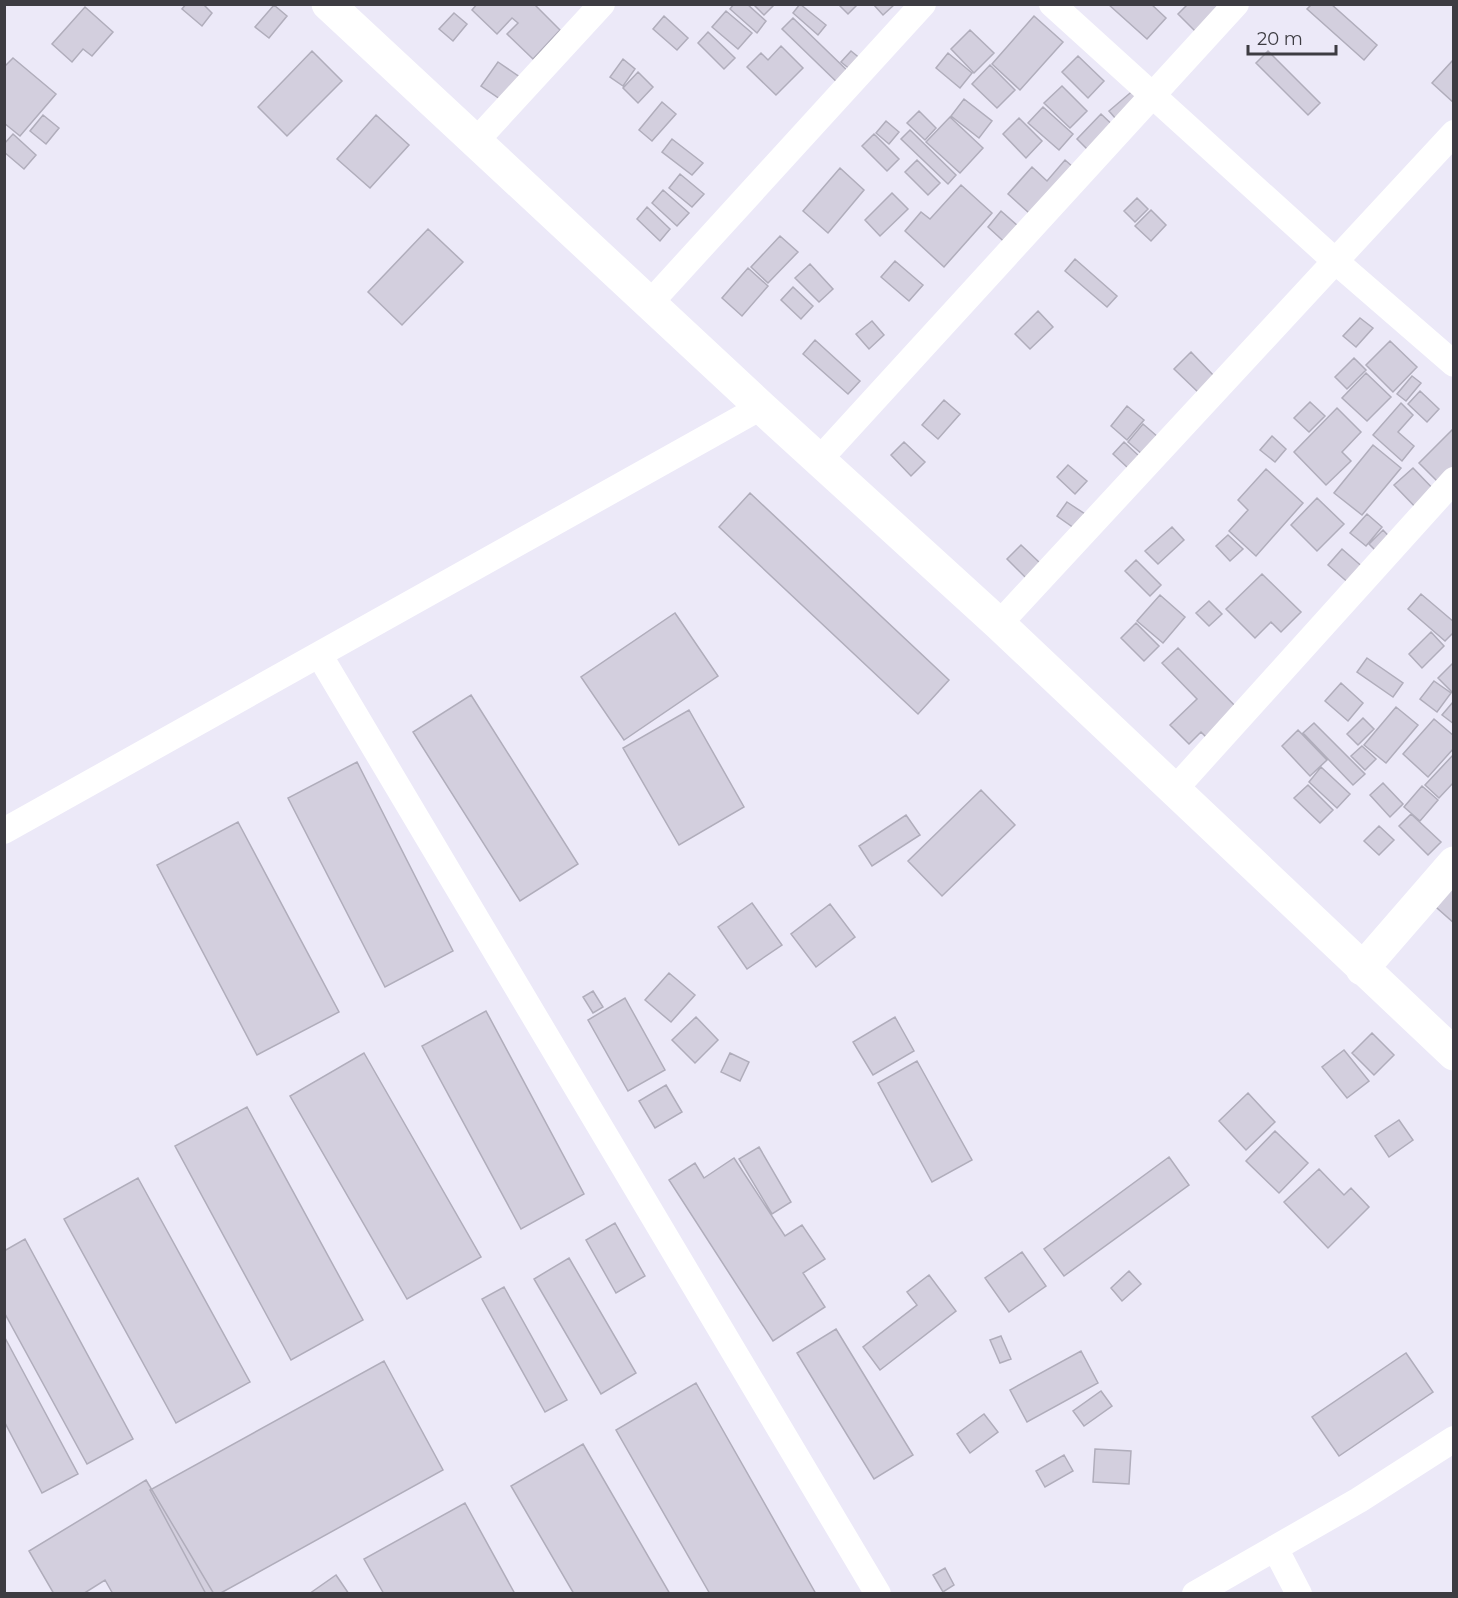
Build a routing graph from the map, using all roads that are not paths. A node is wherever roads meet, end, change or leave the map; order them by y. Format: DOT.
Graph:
graph roads {
  1 [pos="328,4"];
  2 [pos="602,4"];
  3 [pos="923,4"];
  4 [pos="1052,4"];
  5 [pos="1236,4"];
  6 [pos="1153,96"];
  7 [pos="1454,133"];
  8 [pos="475,142"];
  9 [pos="1334,260"];
  10 [pos="650,303"];
  11 [pos="1454,364"];
  12 [pos="761,407"];
  13 [pos="819,459"];
  14 [pos="1454,480"];
  15 [pos="999,624"];
  16 [pos="320,656"];
  17 [pos="1175,789"];
  18 [pos="4,831"];
  19 [pos="1454,863"];
  20 [pos="1362,969"];
  21 [pos="1454,1054"];
  22 [pos="1454,1438"];
  23 [pos="1275,1548"];
  24 [pos="878,1593"];
  25 [pos="1195,1593"];
  26 [pos="1299,1593"];
  1 -- 8 [label="main road"];
  2 -- 8 [label="street"];
  3 -- 10 [label="street"];
  4 -- 6 [label="street"];
  5 -- 6 [label="street"];
  6 -- 9 [label="street"];
  6 -- 13 [label="street"];
  7 -- 9 [label="street"];
  8 -- 10 [label="main road"];
  9 -- 11 [label="street"];
  9 -- 15 [label="street"];
  10 -- 12 [label="main road"];
  12 -- 13 [label="main road"];
  12 -- 16 [label="street"];
  13 -- 15 [label="main road"];
  14 -- 17 [label="street"];
  15 -- 17 [label="main road"];
  16 -- 18 [label="street"];
  16 -- 24 [label="street"];
  17 -- 20 [label="main road"];
  19 -- 20 [label="main road"];
  20 -- 21 [label="main road"];
  22 -- 23 [label="street"];
  23 -- 25 [label="street"];
  23 -- 26 [label="street"];
}
